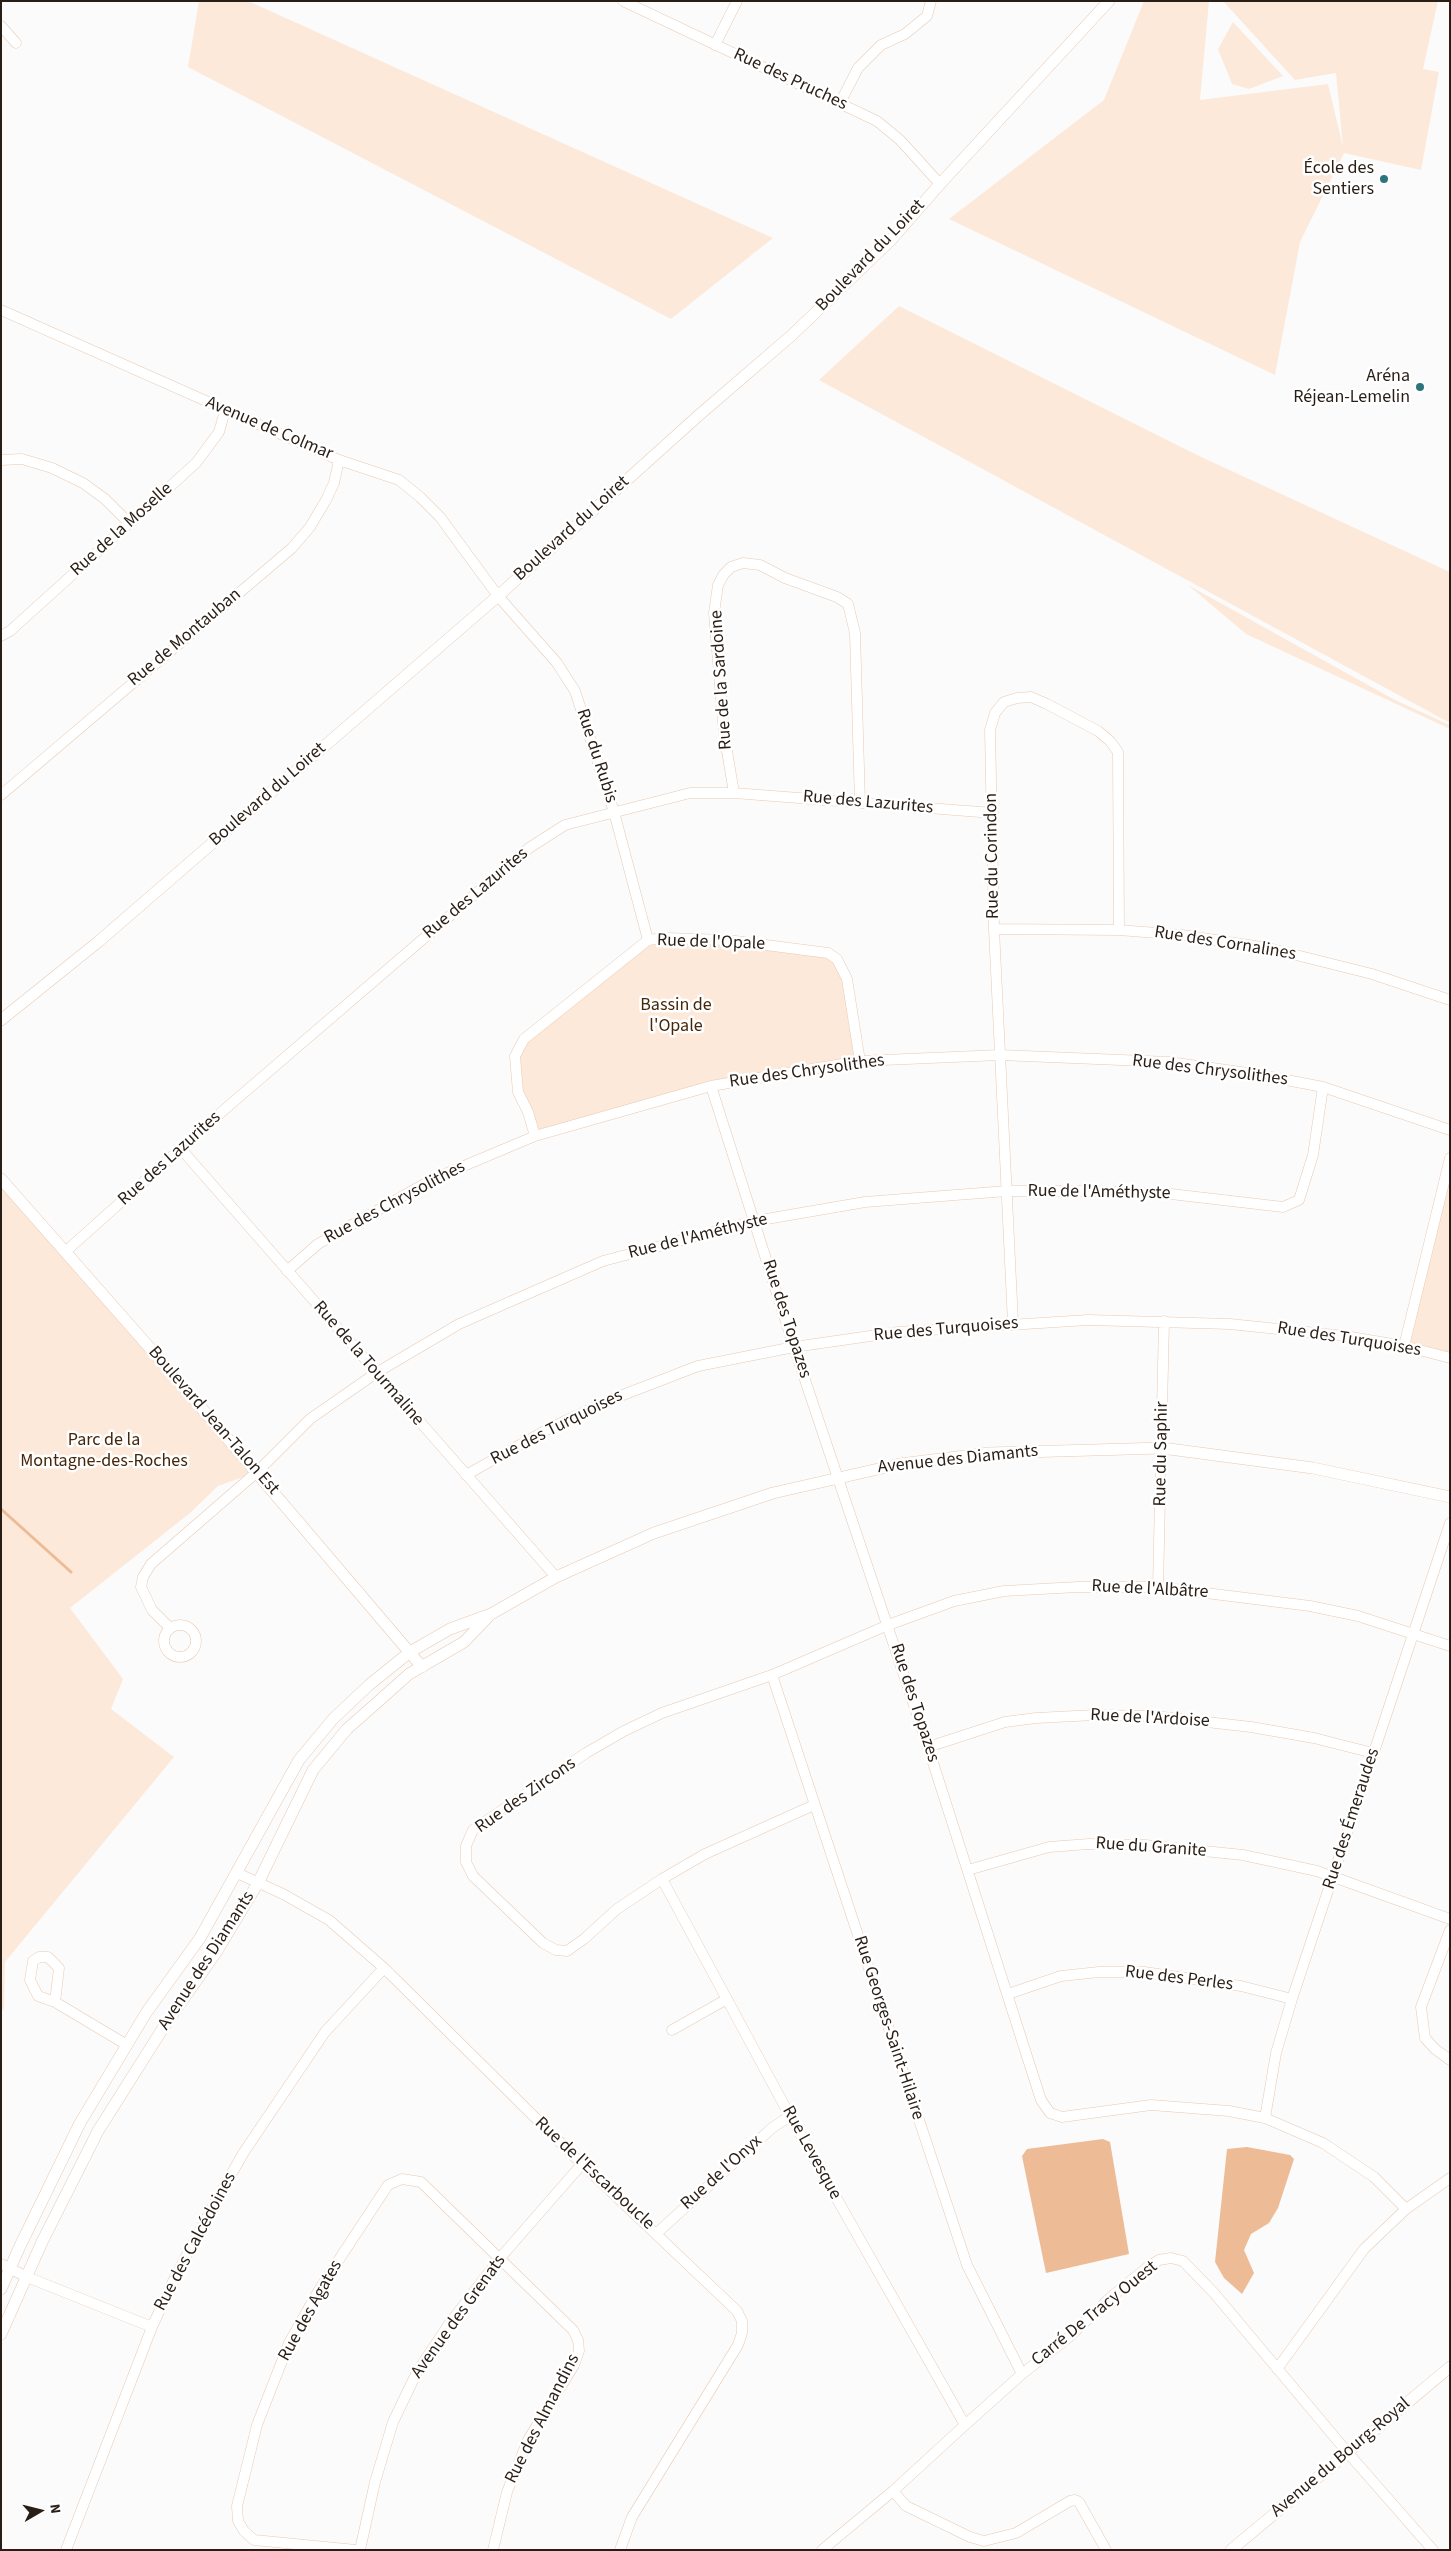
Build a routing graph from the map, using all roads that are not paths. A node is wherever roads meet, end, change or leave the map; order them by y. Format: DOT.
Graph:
graph roads {
  1 [pos="623,1"];
  2 [pos="737,1"];
  3 [pos="931,1"];
  4 [pos="1109,1"];
  5 [pos="1,26"];
  6 [pos="16,42"];
  7 [pos="715,45"];
  8 [pos="840,103"];
  9 [pos="940,184"];
  10 [pos="1,310"];
  11 [pos="226,411"];
  12 [pos="1,460"];
  13 [pos="339,460"];
  14 [pos="130,524"];
  15 [pos="498,596"];
  16 [pos="1,636"];
  17 [pos="734,793"];
  18 [pos="1,795"];
  19 [pos="860,803"];
  20 [pos="614,812"];
  21 [pos="993,813"];
  22 [pos="994,929"];
  23 [pos="1119,930"];
  24 [pos="648,940"];
  25 [pos="1450,1000"];
  26 [pos="1,1020"];
  27 [pos="1000,1055"];
  28 [pos="860,1061"];
  29 [pos="711,1086"];
  30 [pos="1323,1087"];
  31 [pos="1450,1130"];
  32 [pos="536,1136"];
  33 [pos="181,1149"];
  34 [pos="1450,1158"];
  35 [pos="1,1179"];
  36 [pos="1007,1191"];
  37 [pos="755,1221"];
  38 [pos="65,1252"];
  39 [pos="287,1271"];
  40 [pos="1164,1321"];
  41 [pos="1013,1323"];
  42 [pos="1404,1346"];
  43 [pos="794,1347"];
  44 [pos="1450,1358"];
  45 [pos="376,1373"];
  46 [pos="1162,1448"];
  47 [pos="257,1472"];
  48 [pos="466,1475"];
  49 [pos="838,1476"];
  50 [pos="1450,1497"];
  51 [pos="1450,1523"];
  52 [pos="556,1577"];
  53 [pos="1158,1587"];
  54 [pos="491,1614"];
  55 [pos="888,1625"];
  56 [pos="170,1628"];
  57 [pos="1413,1634"];
  58 [pos="1450,1646"];
  59 [pos="410,1652"];
  60 [pos="422,1667"];
  61 [pos="772,1674"];
  62 [pos="928,1746"];
  63 [pos="1373,1753"];
  64 [pos="814,1805"];
  65 [pos="968,1870"];
  66 [pos="237,1873"];
  67 [pos="1333,1878"];
  68 [pos="662,1879"];
  69 [pos="258,1883"];
  70 [pos="1450,1919"];
  71 [pos="1450,1930"];
  72 [pos="384,1968"];
  73 [pos="1008,1994"];
  74 [pos="727,1999"];
  75 [pos="1292,1999"];
  76 [pos="55,2002"];
  77 [pos="672,2030"];
  78 [pos="126,2045"];
  79 [pos="1450,2060"];
  80 [pos="790,2116"];
  81 [pos="1265,2118"];
  82 [pos="582,2164"];
  83 [pos="1450,2178"];
  84 [pos="1406,2209"];
  85 [pos="657,2233"];
  86 [pos="500,2258"];
  87 [pos="6,2266"];
  88 [pos="27,2277"];
  89 [pos="1,2289"];
  90 [pos="152,2327"];
  91 [pos="1,2334"];
  92 [pos="1450,2367"];
  93 [pos="1277,2369"];
  94 [pos="1022,2374"];
  95 [pos="965,2425"];
  96 [pos="1348,2453"];
  97 [pos="894,2491"];
  98 [pos="66,2550"];
  99 [pos="356,2550"];
  100 [pos="360,2550"];
  101 [pos="493,2550"];
  102 [pos="620,2550"];
  103 [pos="822,2550"];
  104 [pos="1106,2550"];
  105 [pos="1231,2550"];
  106 [pos="1433,2550"];
  1 -- 7 [label="street, Rue des Pruches"];
  2 -- 7 [label="street"];
  3 -- 8 [label="street"];
  4 -- 9 [label="street, Boulevard du Loiret"];
  5 -- 6 [label="street"];
  7 -- 8 [label="street, Rue des Pruches"];
  8 -- 9 [label="street, Rue des Pruches"];
  9 -- 15 [label="street, Boulevard du Loiret"];
  10 -- 11 [label="street, Avenue de Colmar"];
  11 -- 13 [label="street, Avenue de Colmar"];
  11 -- 14 [label="street, Rue de la Moselle"];
  12 -- 14 [label="street"];
  13 -- 15 [label="street, Avenue de Colmar"];
  13 -- 18 [label="street, Rue de Montauban"];
  14 -- 16 [label="street, Rue de la Moselle"];
  15 -- 20 [label="street, Rue du Rubis"];
  15 -- 26 [label="street, Boulevard du Loiret"];
  17 -- 19 [label="street, Rue des Lazurites"];
  17 -- 19 [label="street, Rue de la Sardoine"];
  17 -- 20 [label="street, Rue des Lazurites"];
  19 -- 21 [label="street, Rue des Lazurites"];
  20 -- 24 [label="street, Rue du Rubis"];
  20 -- 33 [label="street, Rue des Lazurites"];
  21 -- 22 [label="street, Rue du Corindon"];
  21 -- 23 [label="street, Rue du Corindon"];
  22 -- 23 [label="street, Rue des Cornalines"];
  22 -- 27 [label="street, Rue du Corindon"];
  23 -- 25 [label="street, Rue des Cornalines"];
  24 -- 28 [label="street, Rue de l'Opale"];
  24 -- 32 [label="street, Rue de l'Opale"];
  27 -- 28 [label="street, Rue des Chrysolithes"];
  27 -- 30 [label="street, Rue des Chrysolithes"];
  27 -- 36 [label="street, Rue du Corindon"];
  28 -- 29 [label="street, Rue des Chrysolithes"];
  29 -- 32 [label="street, Rue des Chrysolithes"];
  29 -- 37 [label="street, Rue des Topazes"];
  30 -- 31 [label="street, Rue des Chrysolithes"];
  30 -- 36 [label="street, Rue de l'Améthyste"];
  32 -- 39 [label="street, Rue des Chrysolithes"];
  33 -- 38 [label="street, Rue des Lazurites"];
  33 -- 39 [label="street, Rue de la Tourmaline"];
  34 -- 42 [label="street"];
  35 -- 38 [label="street, Boulevard Jean-Talon Est"];
  36 -- 37 [label="street, Rue de l'Améthyste"];
  36 -- 41 [label="street, Rue du Corindon"];
  37 -- 43 [label="street, Rue des Topazes"];
  37 -- 45 [label="street, Rue de l'Améthyste"];
  38 -- 47 [label="street, Boulevard Jean-Talon Est"];
  39 -- 45 [label="street, Rue de la Tourmaline"];
  40 -- 41 [label="street, Rue des Turquoises"];
  40 -- 42 [label="street, Rue des Turquoises"];
  40 -- 46 [label="street, Rue du Saphir"];
  41 -- 43 [label="street, Rue des Turquoises"];
  42 -- 44 [label="street, Rue des Turquoises"];
  43 -- 48 [label="street, Rue des Turquoises"];
  43 -- 49 [label="street, Rue des Topazes"];
  45 -- 47 [label="street, Rue de l'Améthyste"];
  45 -- 48 [label="street, Rue de la Tourmaline"];
  46 -- 49 [label="street, Avenue des Diamants"];
  46 -- 50 [label="street, Avenue des Diamants"];
  46 -- 53 [label="street, Rue du Saphir"];
  47 -- 56 [label="street, Rue de l'Améthyste"];
  47 -- 59 [label="street, Boulevard Jean-Talon Est"];
  48 -- 52 [label="street, Rue de la Tourmaline"];
  49 -- 52 [label="street, Avenue des Diamants"];
  49 -- 55 [label="street, Rue des Topazes"];
  51 -- 57 [label="street, Rue des Émeraudes"];
  52 -- 54 [label="street, Avenue des Diamants"];
  53 -- 55 [label="street, Rue de l'Albâtre"];
  53 -- 57 [label="street, Rue de l'Albâtre"];
  54 -- 59 [label="street, Avenue des Diamants"];
  54 -- 60 [label="street, Avenue des Diamants"];
  55 -- 61 [label="street, Rue des Zircons"];
  55 -- 62 [label="street, Rue des Topazes"];
  57 -- 58 [label="street, Rue de l'Albâtre"];
  57 -- 63 [label="street, Rue des Émeraudes"];
  59 -- 60 [label="street, Boulevard Jean-Talon Est"];
  59 -- 66 [label="street, Avenue des Diamants"];
  60 -- 69 [label="street, Avenue des Diamants"];
  61 -- 64 [label="street, Rue Georges-Saint-Hilaire"];
  61 -- 68 [label="street, Rue des Zircons"];
  62 -- 63 [label="street, Rue de l'Ardoise"];
  62 -- 65 [label="street, Rue des Topazes"];
  63 -- 67 [label="street, Rue des Émeraudes"];
  64 -- 68 [label="street, Rue des Zircons"];
  64 -- 94 [label="street, Rue Georges-Saint-Hilaire"];
  65 -- 67 [label="street, Rue du Granite"];
  65 -- 73 [label="street, Rue des Topazes"];
  66 -- 69 [label="street, Rue de l'Escarboucle"];
  66 -- 78 [label="street, Avenue des Diamants"];
  67 -- 70 [label="street, Rue du Granite"];
  67 -- 75 [label="street, Rue des Émeraudes"];
  68 -- 74 [label="street, Rue Levesque"];
  69 -- 72 [label="street, Rue de l'Escarboucle"];
  69 -- 88 [label="street, Avenue des Diamants"];
  71 -- 79 [label="street"];
  72 -- 82 [label="street, Rue de l'Escarboucle"];
  72 -- 90 [label="street, Rue des Calcédoines"];
  73 -- 75 [label="street, Rue des Perles"];
  73 -- 81 [label="street, Rue des Topazes"];
  74 -- 77 [label="street"];
  74 -- 80 [label="street, Rue Levesque"];
  75 -- 81 [label="street, Rue des Émeraudes"];
  76 -- 78 [label="street"];
  78 -- 87 [label="street, Avenue des Diamants"];
  80 -- 85 [label="street, Rue de l'Onyx"];
  80 -- 95 [label="street, Rue Levesque"];
  81 -- 84 [label="street, Rue des Topazes"];
  82 -- 85 [label="street, Rue de l'Escarboucle"];
  82 -- 86 [label="street, Avenue des Grenats"];
  83 -- 84 [label="street"];
  84 -- 93 [label="street"];
  85 -- 102 [label="street, Rue de l'Escarboucle"];
  86 -- 99 [label="street, Rue des Agates"];
  86 -- 100 [label="street, Avenue des Grenats"];
  86 -- 101 [label="street, Rue des Almandins"];
  87 -- 88 [label="street"];
  87 -- 89 [label="street, Avenue des Diamants"];
  88 -- 90 [label="street"];
  88 -- 91 [label="street, Avenue des Diamants"];
  90 -- 98 [label="street, Rue des Calcédoines"];
  92 -- 96 [label="street, Avenue du Bourg-Royal"];
  93 -- 94 [label="street, Carré De Tracy Ouest"];
  93 -- 96 [label="street, Carré De Tracy Ouest"];
  94 -- 95 [label="street, Carré De Tracy Ouest"];
  95 -- 97 [label="street, Carré De Tracy Ouest"];
  96 -- 105 [label="street, Avenue du Bourg-Royal"];
  96 -- 106 [label="street, Carré De Tracy Ouest"];
  97 -- 103 [label="street, Carré De Tracy Ouest"];
  97 -- 104 [label="street"];
}
